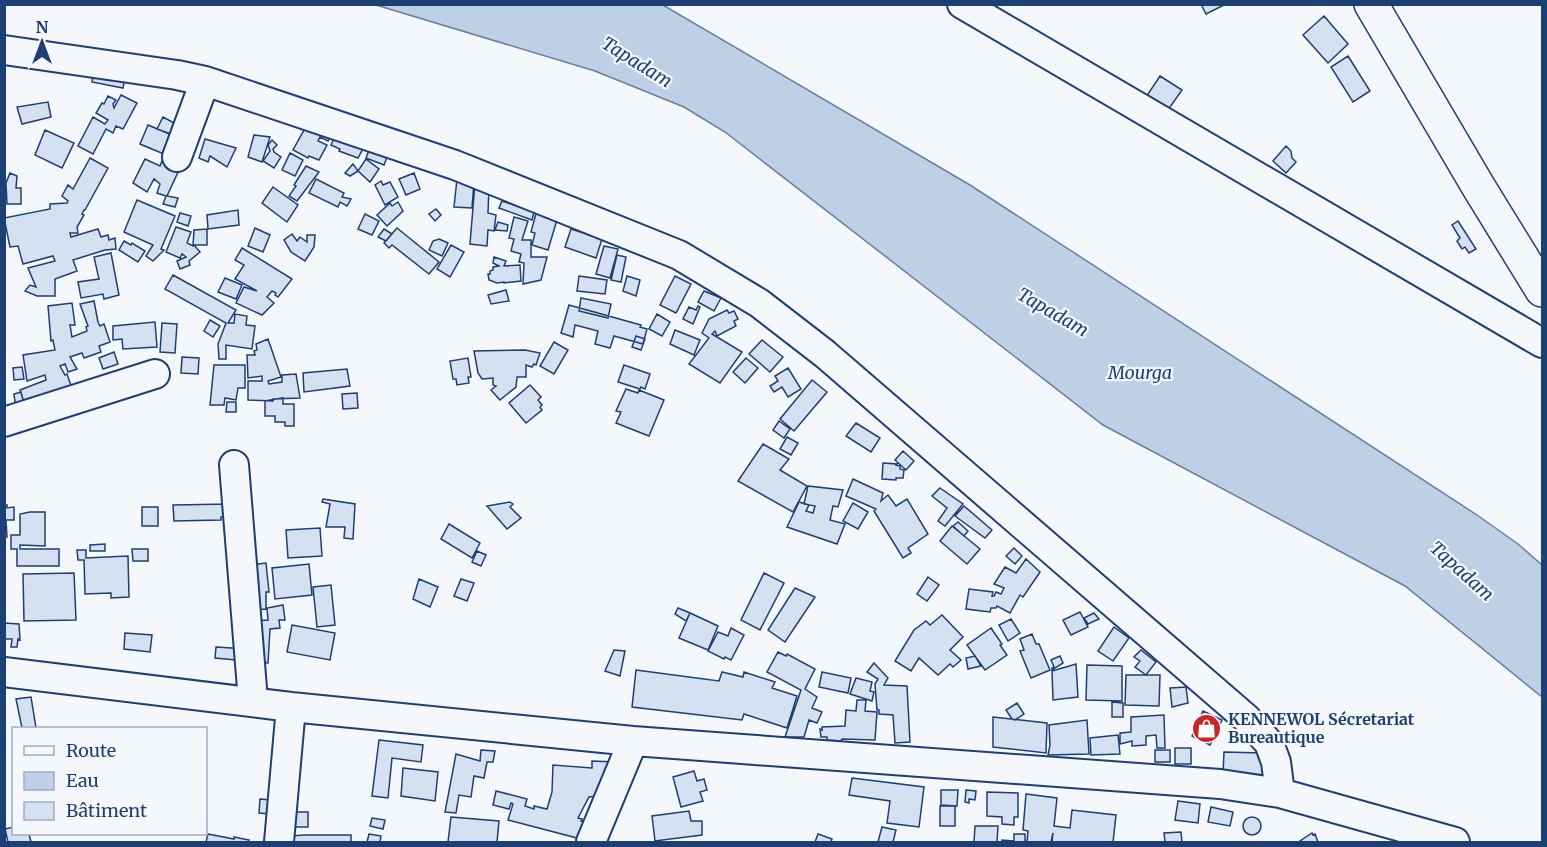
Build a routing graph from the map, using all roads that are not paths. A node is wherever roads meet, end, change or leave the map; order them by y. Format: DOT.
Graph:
graph roads {
  1 [pos="962,4"];
  2 [pos="1371,4"];
  3 [pos="4,50"];
  4 [pos="205,81"];
  5 [pos="177,157"];
  6 [pos="1542,290"];
  7 [pos="1542,343"];
  8 [pos="155,374"];
  9 [pos="4,422"];
  10 [pos="234,465"];
  11 [pos="4,672"];
  12 [pos="253,701"];
  13 [pos="291,707"];
  14 [pos="633,741"];
  15 [pos="1280,793"];
  16 [pos="279,843"];
  17 [pos="591,843"];
  18 [pos="1455,843"];
  1 -- 7 [label="street"];
  2 -- 6 [label="main road"];
  3 -- 4 [label="street"];
  4 -- 5 [label="street"];
  4 -- 15 [label="street"];
  8 -- 9 [label="street"];
  10 -- 12 [label="street"];
  11 -- 12 [label="street"];
  12 -- 13 [label="street"];
  13 -- 14 [label="street"];
  13 -- 16 [label="street"];
  14 -- 15 [label="street"];
  14 -- 17 [label="street"];
  15 -- 18 [label="street"];
}
